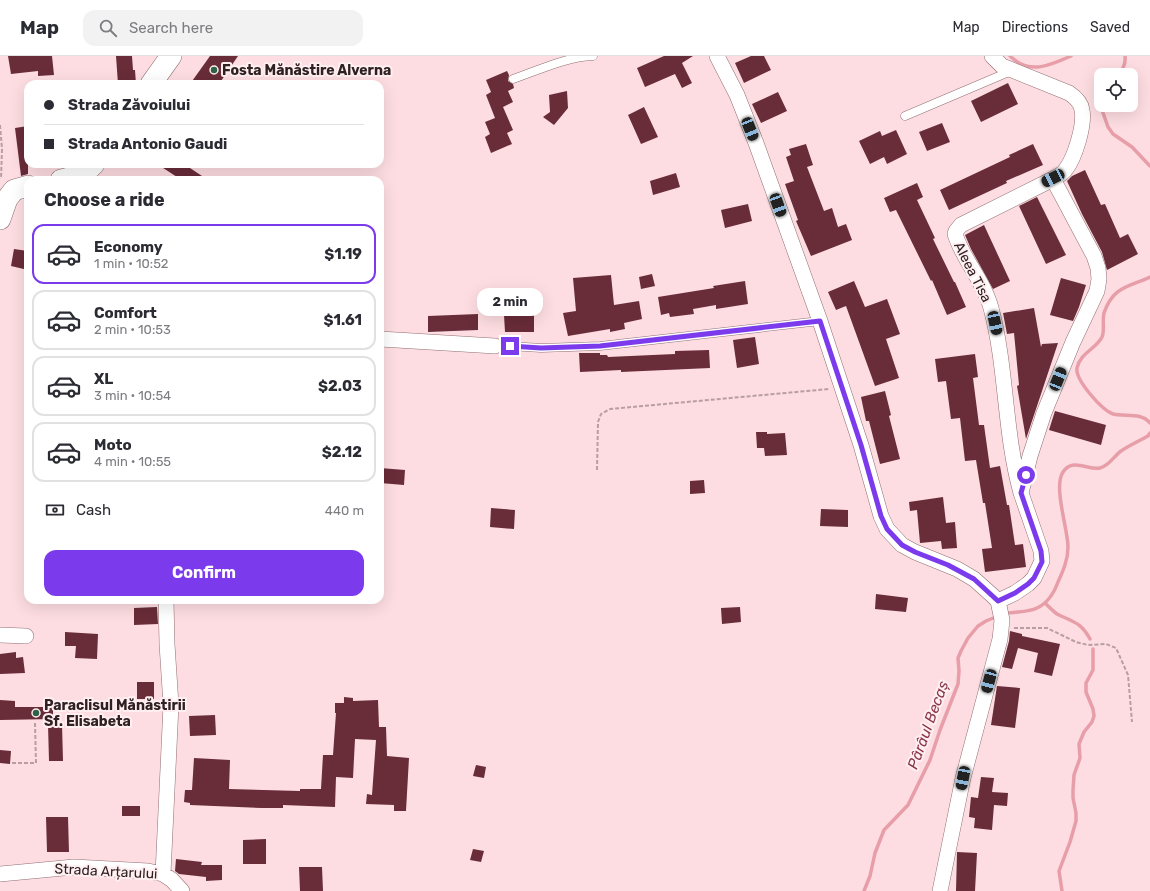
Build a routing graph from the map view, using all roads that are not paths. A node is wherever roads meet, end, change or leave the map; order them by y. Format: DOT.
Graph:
graph roads {
  1 [pos="172,56"];
  2 [pos="593,56"];
  3 [pos="716,56"];
  4 [pos="992,56"];
  5 [pos="1012,70"];
  6 [pos="513,79"];
  7 [pos="155,80"];
  8 [pos="905,116"];
  9 [pos="90,168"];
  10 [pos="75,176"];
  11 [pos="1053,178"];
  12 [pos="14,189"];
  13 [pos="0,219"];
  14 [pos="820,321"];
  15 [pos="384,339"];
  16 [pos="495,346"];
  17 [pos="510,346"];
  18 [pos="1021,493"];
  19 [pos="166,604"];
  20 [pos="1000,615"];
  21 [pos="0,635"];
  22 [pos="26,636"];
  23 [pos="0,874"];
  24 [pos="163,874"];
  25 [pos="182,891"];
  26 [pos="940,891"];
  1 -- 7 [label="street"];
  2 -- 6 [label="lane"];
  3 -- 14 [label="street"];
  4 -- 5 [label="street"];
  5 -- 8 [label="lane"];
  5 -- 11 [label="street"];
  9 -- 10 [label="street"];
  11 -- 18 [label="street"];
  11 -- 18 [label="street, Aleea Tisa"];
  12 -- 13 [label="street"];
  14 -- 17 [label="lane"];
  14 -- 20 [label="street"];
  15 -- 16 [label="street"];
  18 -- 20 [label="street"];
  19 -- 24 [label="street"];
  20 -- 26 [label="street"];
  21 -- 22 [label="street"];
  23 -- 24 [label="street, Strada Arțarului"];
  24 -- 25 [label="street, Strada Arțarului"];
}
